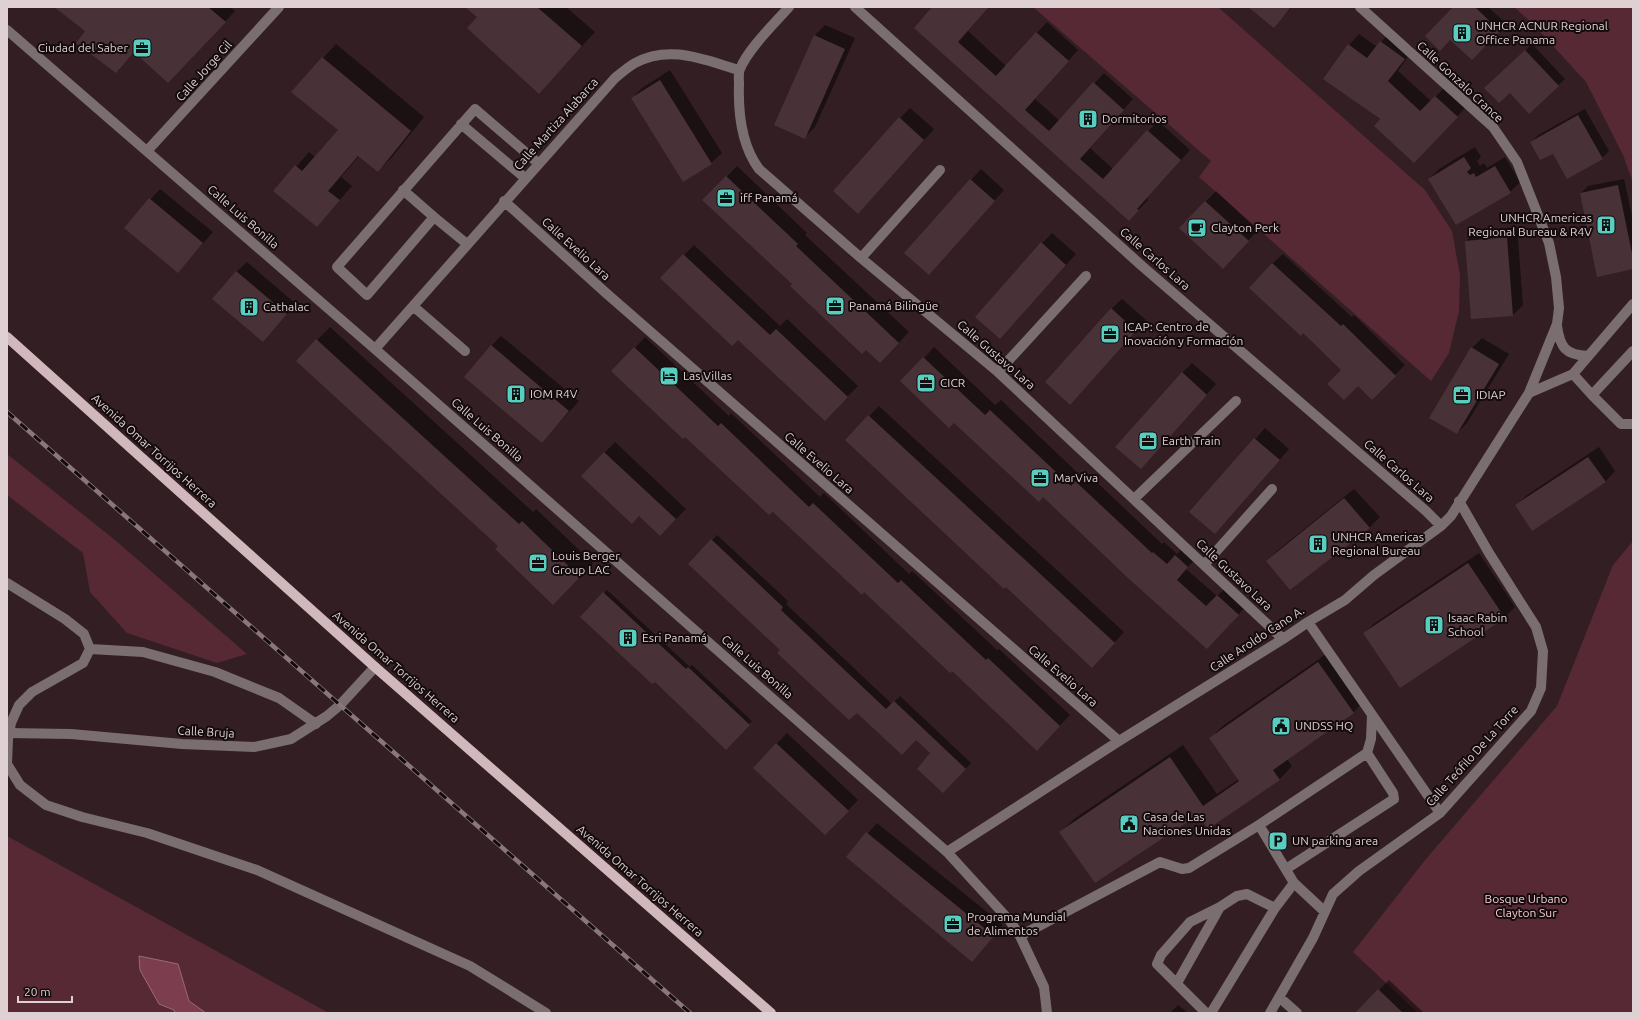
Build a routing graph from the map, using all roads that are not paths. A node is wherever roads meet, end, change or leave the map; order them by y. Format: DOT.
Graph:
graph roads {
  1 [pos="279,7"];
  2 [pos="790,7"];
  3 [pos="854,7"];
  4 [pos="1360,7"];
  5 [pos="7,30"];
  6 [pos="739,70"];
  7 [pos="461,124"];
  8 [pos="148,152"];
  9 [pos="538,163"];
  10 [pos="940,170"];
  11 [pos="525,178"];
  12 [pos="403,190"];
  13 [pos="504,201"];
  14 [pos="434,216"];
  15 [pos="467,244"];
  16 [pos="861,258"];
  17 [pos="1086,276"];
  18 [pos="1633,304"];
  19 [pos="413,306"];
  20 [pos="1557,324"];
  21 [pos="7,337"];
  22 [pos="375,349"];
  23 [pos="465,351"];
  24 [pos="1633,351"];
  25 [pos="1588,356"];
  26 [pos="998,372"];
  27 [pos="1573,374"];
  28 [pos="1529,393"];
  29 [pos="1592,395"];
  30 [pos="1236,401"];
  31 [pos="1633,424"];
  32 [pos="1272,489"];
  33 [pos="1134,499"];
  34 [pos="1459,501"];
  35 [pos="1441,526"];
  36 [pos="1204,565"];
  37 [pos="7,583"];
  38 [pos="1308,622"];
  39 [pos="1283,639"];
  40 [pos="90,649"];
  41 [pos="375,667"];
  42 [pos="1372,716"];
  43 [pos="316,724"];
  44 [pos="7,733"];
  45 [pos="1119,742"];
  46 [pos="1367,753"];
  47 [pos="1440,813"];
  48 [pos="1259,825"];
  49 [pos="947,852"];
  50 [pos="1286,869"];
  51 [pos="1294,883"];
  52 [pos="1220,907"];
  53 [pos="1275,908"];
  54 [pos="1324,911"];
  55 [pos="1020,936"];
  56 [pos="1177,983"];
  57 [pos="1279,997"];
  58 [pos="546,1013"];
  59 [pos="771,1013"];
  60 [pos="1047,1013"];
  61 [pos="1206,1013"];
  62 [pos="1211,1013"];
  63 [pos="1270,1013"];
  64 [pos="1297,1013"];
  1 -- 8 [label="street, Calle Jorge Gil"];
  2 -- 6 [label="street"];
  3 -- 35 [label="street, Calle Carlos Lara"];
  4 -- 20 [label="street, Calle Gonzalo Crance"];
  5 -- 8 [label="street, Calle Luis Bonilla"];
  6 -- 9 [label="street, Calle Martiza Alabarca"];
  6 -- 16 [label="street, Calle Gustavo Lara"];
  7 -- 9 [label="street"];
  7 -- 11 [label="street"];
  7 -- 12 [label="street"];
  8 -- 22 [label="street, Calle Luis Bonilla"];
  9 -- 11 [label="street, Calle Martiza Alabarca"];
  10 -- 16 [label="street"];
  11 -- 13 [label="street, Calle Martiza Alabarca"];
  12 -- 14 [label="street"];
  12 -- 14 [label="street"];
  13 -- 15 [label="street, Calle Martiza Alabarca"];
  13 -- 45 [label="street, Calle Evelio Lara"];
  14 -- 15 [label="street"];
  15 -- 19 [label="street, Calle Martiza Alabarca"];
  16 -- 26 [label="street, Calle Gustavo Lara"];
  17 -- 26 [label="street"];
  18 -- 25 [label="street"];
  19 -- 22 [label="street, Calle Martiza Alabarca"];
  19 -- 23 [label="street"];
  20 -- 25 [label="street"];
  20 -- 28 [label="street, Calle Gonzalo Crance"];
  21 -- 41 [label="main road, Avenida Omar Torrijos Herrera"];
  22 -- 49 [label="street, Calle Luis Bonilla"];
  24 -- 29 [label="street"];
  25 -- 27 [label="street"];
  26 -- 33 [label="street, Calle Gustavo Lara"];
  27 -- 28 [label="street"];
  27 -- 29 [label="street"];
  28 -- 34 [label="street, Calle Aroldo Cano A."];
  29 -- 31 [label="street"];
  30 -- 33 [label="street"];
  32 -- 36 [label="street"];
  33 -- 36 [label="street, Calle Gustavo Lara"];
  34 -- 35 [label="street, Calle Aroldo Cano A."];
  34 -- 47 [label="street, Calle Teófilo De La Torre"];
  35 -- 38 [label="street, Calle Aroldo Cano A."];
  36 -- 39 [label="street, Calle Gustavo Lara"];
  37 -- 40 [label="street"];
  38 -- 39 [label="street, Calle Aroldo Cano A."];
  38 -- 42 [label="street"];
  39 -- 45 [label="street, Calle Aroldo Cano A."];
  40 -- 43 [label="street"];
  40 -- 58 [label="street"];
  41 -- 43 [label="street, Calle Bruja"];
  41 -- 59 [label="main road, Avenida Omar Torrijos Herrera"];
  42 -- 46 [label="street"];
  42 -- 47 [label="street"];
  43 -- 44 [label="street, Calle Bruja, bridge"];
  45 -- 49 [label="street, Calle Aroldo Cano A."];
  46 -- 48 [label="street"];
  46 -- 50 [label="street"];
  47 -- 54 [label="street, Calle Teófilo De La Torre"];
  48 -- 50 [label="street"];
  48 -- 55 [label="street"];
  49 -- 55 [label="street, Calle Luis Bonilla"];
  50 -- 51 [label="street"];
  51 -- 53 [label="street"];
  51 -- 54 [label="street"];
  52 -- 53 [label="street"];
  52 -- 56 [label="street"];
  52 -- 56 [label="street"];
  53 -- 62 [label="street"];
  54 -- 57 [label="street, Calle Teófilo De La Torre"];
  55 -- 60 [label="street, Calle Luis Bonilla"];
  56 -- 61 [label="street"];
  57 -- 63 [label="street, Calle Teófilo De La Torre"];
  57 -- 64 [label="street"];
}
